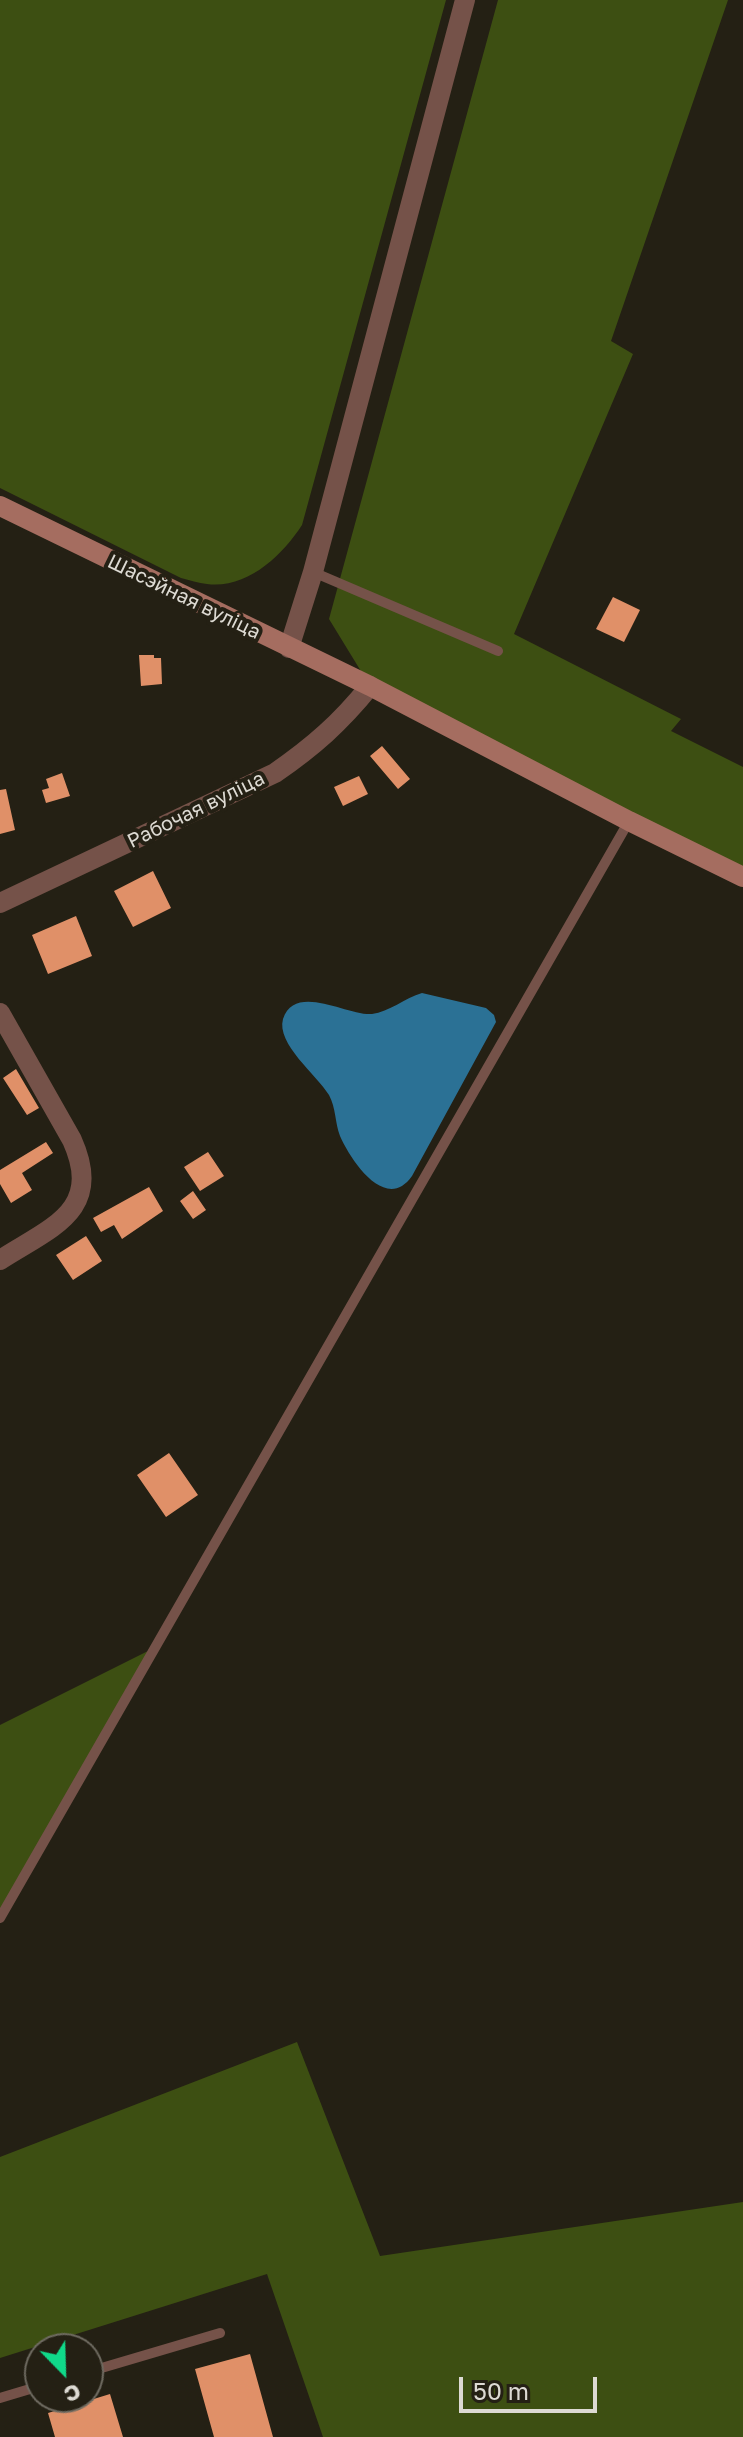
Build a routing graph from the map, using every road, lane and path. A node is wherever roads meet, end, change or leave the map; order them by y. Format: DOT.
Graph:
graph roads {
  1 [pos="465,0"];
  2 [pos="0,506"];
  3 [pos="313,572"];
  4 [pos="289,648"];
  5 [pos="498,651"];
  6 [pos="370,686"];
  7 [pos="629,821"];
  8 [pos="743,877"];
  9 [pos="0,903"];
  10 [pos="0,1013"];
  11 [pos="0,1260"];
  12 [pos="0,1918"];
  13 [pos="220,2333"];
  14 [pos="104,2367"];
  15 [pos="24,2391"];
  16 [pos="0,2398"];
  1 -- 3 [label="street"];
  2 -- 4 [label="main road, Шасэйная вуліца"];
  3 -- 4 [label="street"];
  3 -- 5 [label="lane"];
  4 -- 6 [label="main road, Шасэйная вуліца"];
  6 -- 7 [label="main road, Шасэйная вуліца"];
  6 -- 9 [label="street, Рабочая вуліца"];
  7 -- 8 [label="main road, Шасэйная вуліца"];
  7 -- 12 [label="lane"];
  10 -- 11 [label="street"];
  13 -- 14 [label="lane"];
  15 -- 16 [label="lane"];
}
